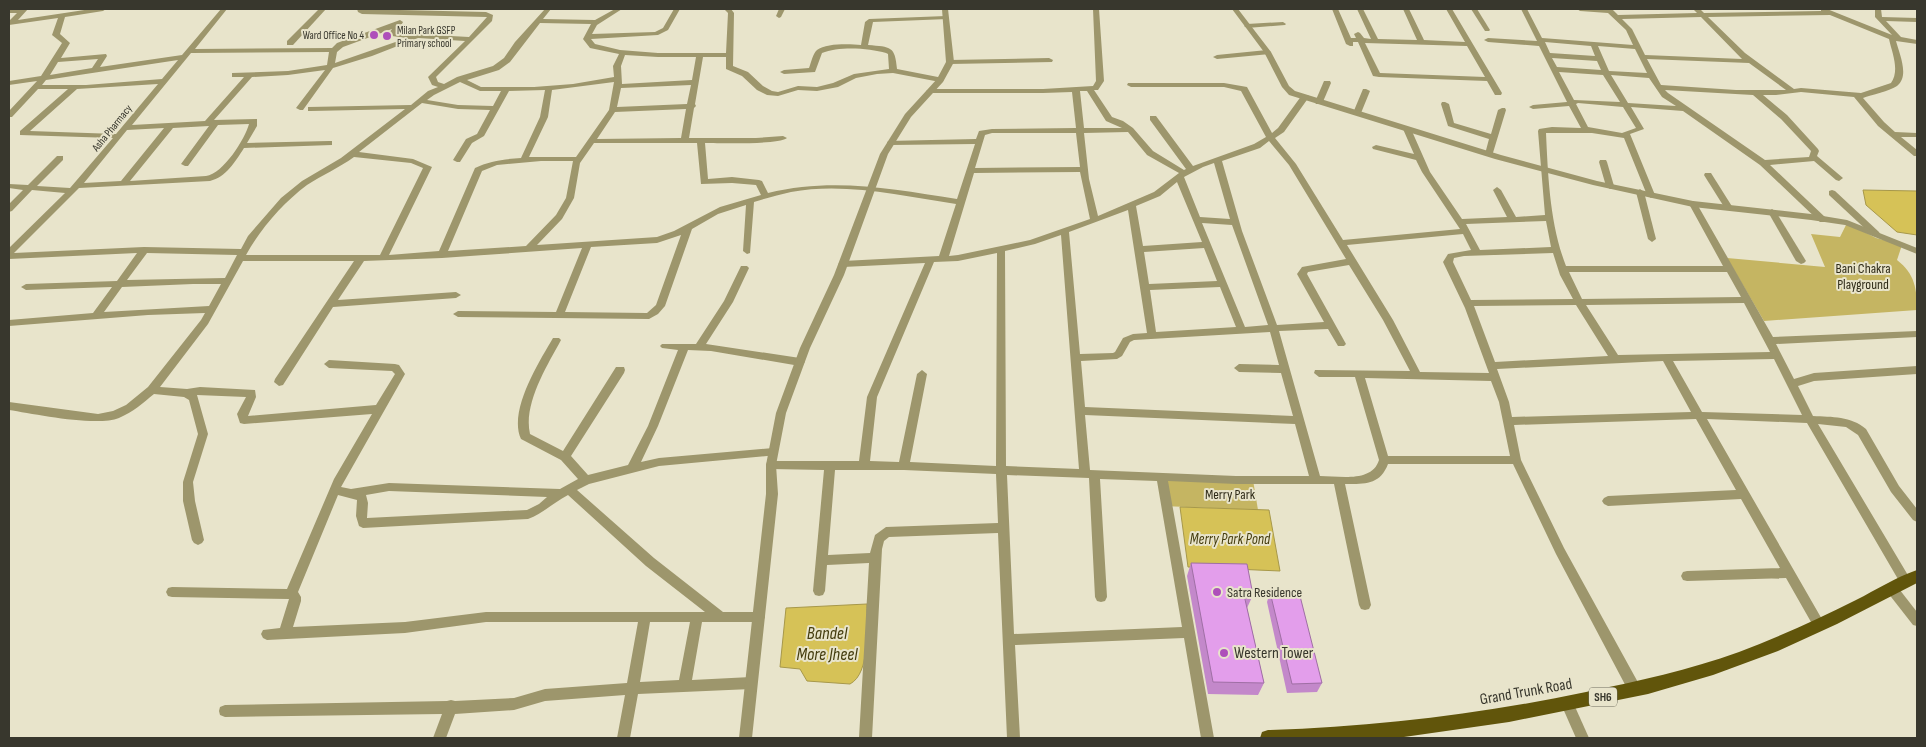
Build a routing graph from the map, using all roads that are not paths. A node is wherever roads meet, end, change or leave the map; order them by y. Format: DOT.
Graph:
graph roads {
  1 [pos="103,9"];
  2 [pos="224,9"];
  3 [pos="324,9"];
  4 [pos="360,9"];
  5 [pos="548,9"];
  6 [pos="619,9"];
  7 [pos="677,9"];
  8 [pos="728,9"];
  9 [pos="1096,9"];
  10 [pos="1235,9"];
  11 [pos="1335,9"];
  12 [pos="1360,9"];
  13 [pos="1406,9"];
  14 [pos="1450,9"];
  15 [pos="1474,9"];
  16 [pos="1524,9"];
  17 [pos="1580,9"];
  18 [pos="1696,9"];
  19 [pos="1821,9"];
  20 [pos="1878,9"];
  21 [pos="23,10"];
  22 [pos="1608,10"];
  23 [pos="479,11"];
  24 [pos="9,12"];
  25 [pos="408,12"];
  26 [pos="945,13"];
  27 [pos="1829,13"];
  28 [pos="62,14"];
  29 [pos="1704,16"];
  30 [pos="1615,17"];
  31 [pos="1881,20"];
  32 [pos="538,21"];
  33 [pos="1916,21"];
  34 [pos="597,22"];
  35 [pos="10,23"];
  36 [pos="399,24"];
  37 [pos="1283,24"];
  38 [pos="1247,26"];
  39 [pos="1487,30"];
  40 [pos="418,36"];
  41 [pos="588,36"];
  42 [pos="1358,37"];
  43 [pos="1895,38"];
  44 [pos="470,39"];
  45 [pos="1375,40"];
  46 [pos="1488,40"];
  47 [pos="1421,42"];
  48 [pos="1541,42"];
  49 [pos="1917,42"];
  50 [pos="290,43"];
  51 [pos="1593,43"];
  52 [pos="1470,44"];
  53 [pos="1637,46"];
  54 [pos="864,48"];
  55 [pos="333,50"];
  56 [pos="623,52"];
  57 [pos="1267,52"];
  58 [pos="186,54"];
  59 [pos="700,55"];
  60 [pos="730,55"];
  61 [pos="1547,55"];
  62 [pos="1217,56"];
  63 [pos="1642,56"];
  64 [pos="1600,59"];
  65 [pos="58,60"];
  66 [pos="1049,60"];
  67 [pos="1748,61"];
  68 [pos="950,62"];
  69 [pos="330,66"];
  70 [pos="1554,69"];
  71 [pos="94,71"];
  72 [pos="892,71"];
  73 [pos="784,72"];
  74 [pos="1606,73"];
  75 [pos="235,75"];
  76 [pos="250,75"];
  77 [pos="1652,76"];
  78 [pos="46,77"];
  79 [pos="460,79"];
  80 [pos="1490,79"];
  81 [pos="940,80"];
  82 [pos="162,81"];
  83 [pos="696,82"];
  84 [pos="9,83"];
  85 [pos="618,83"];
  86 [pos="1327,83"];
  87 [pos="1131,85"];
  88 [pos="443,86"];
  89 [pos="38,87"];
  90 [pos="75,87"];
  91 [pos="1658,87"];
  92 [pos="549,88"];
  93 [pos="506,89"];
  94 [pos="1076,90"];
  95 [pos="1090,90"];
  96 [pos="1791,90"];
  97 [pos="930,91"];
  98 [pos="1366,91"];
  99 [pos="1498,93"];
  100 [pos="1756,93"];
  101 [pos="1859,95"];
  102 [pos="1305,97"];
  103 [pos="420,100"];
  104 [pos="1319,102"];
  105 [pos="1572,102"];
  106 [pos="1445,104"];
  107 [pos="1626,104"];
  108 [pos="692,106"];
  109 [pos="413,107"];
  110 [pos="1533,107"];
  111 [pos="300,108"];
  112 [pos="496,108"];
  113 [pos="311,109"];
  114 [pos="1682,109"];
  115 [pos="613,110"];
  116 [pos="1502,110"];
  117 [pos="1357,114"];
  118 [pos="9,116"];
  119 [pos="1152,118"];
  120 [pos="212,122"];
  121 [pos="171,125"];
  122 [pos="126,128"];
  123 [pos="1080,129"];
  124 [pos="1407,129"];
  125 [pos="1130,130"];
  126 [pos="1589,131"];
  127 [pos="1893,134"];
  128 [pos="1917,135"];
  129 [pos="120,136"];
  130 [pos="1627,136"];
  131 [pos="1270,137"];
  132 [pos="783,138"];
  133 [pos="1494,138"];
  134 [pos="701,140"];
  135 [pos="591,141"];
  136 [pos="684,141"];
  137 [pos="980,141"];
  138 [pos="891,143"];
  139 [pos="328,144"];
  140 [pos="242,146"];
  141 [pos="1376,147"];
  142 [pos="352,154"];
  143 [pos="1489,154"];
  144 [pos="1917,154"];
  145 [pos="1812,156"];
  146 [pos="60,158"];
  147 [pos="578,158"];
  148 [pos="1420,158"];
  149 [pos="1217,159"];
  150 [pos="457,160"];
  151 [pos="524,160"];
  152 [pos="1603,162"];
  153 [pos="1763,163"];
  154 [pos="185,164"];
  155 [pos="1084,169"];
  156 [pos="1544,169"];
  157 [pos="972,171"];
  158 [pos="1185,173"];
  159 [pos="1708,174"];
  160 [pos="1839,178"];
  161 [pos="123,184"];
  162 [pos="9,186"];
  163 [pos="1610,186"];
  164 [pos="31,188"];
  165 [pos="75,189"];
  166 [pos="871,190"];
  167 [pos="1497,190"];
  168 [pos="1640,192"];
  169 [pos="1832,193"];
  170 [pos="1650,195"];
  171 [pos="766,196"];
  172 [pos="750,202"];
  173 [pos="961,202"];
  174 [pos="1693,204"];
  175 [pos="1132,205"];
  176 [pos="1729,208"];
  177 [pos="9,209"];
  178 [pos="1772,212"];
  179 [pos="1550,218"];
  180 [pos="1095,220"];
  181 [pos="1197,220"];
  182 [pos="1513,220"];
  183 [pos="1823,220"];
  184 [pos="1235,222"];
  185 [pos="1459,222"];
  186 [pos="688,228"];
  187 [pos="1065,231"];
  188 [pos="1466,231"];
  189 [pos="1876,234"];
  190 [pos="1652,239"];
  191 [pos="1341,243"];
  192 [pos="588,244"];
  193 [pos="1207,245"];
  194 [pos="530,247"];
  195 [pos="1001,249"];
  196 [pos="1139,249"];
  197 [pos="144,250"];
  198 [pos="1557,250"];
  199 [pos="747,251"];
  200 [pos="1917,251"];
  201 [pos="1477,252"];
  202 [pos="9,254"];
  203 [pos="242,255"];
  204 [pos="442,255"];
  205 [pos="361,258"];
  206 [pos="383,258"];
  207 [pos="943,259"];
  208 [pos="931,260"];
  209 [pos="1353,261"];
  210 [pos="1801,261"];
  211 [pos="843,264"];
  212 [pos="744,268"];
  213 [pos="1564,269"];
  214 [pos="1729,269"];
  215 [pos="227,281"];
  216 [pos="120,283"];
  217 [pos="1223,284"];
  218 [pos="26,287"];
  219 [pos="1145,287"];
  220 [pos="456,295"];
  221 [pos="1746,300"];
  222 [pos="1580,301"];
  223 [pos="1468,303"];
  224 [pos="330,304"];
  225 [pos="212,309"];
  226 [pos="458,314"];
  227 [pos="96,316"];
  228 [pos="559,316"];
  229 [pos="9,322"];
  230 [pos="1330,325"];
  231 [pos="1274,329"];
  232 [pos="1242,331"];
  233 [pos="1917,334"];
  234 [pos="1152,336"];
  235 [pos="556,340"];
  236 [pos="1770,341"];
  237 [pos="1341,344"];
  238 [pos="665,346"];
  239 [pos="684,347"];
  240 [pos="699,347"];
  241 [pos="1777,356"];
  242 [pos="1075,358"];
  243 [pos="1615,358"];
  244 [pos="1666,358"];
  245 [pos="800,362"];
  246 [pos="329,364"];
  247 [pos="1491,366"];
  248 [pos="1239,368"];
  249 [pos="1285,369"];
  250 [pos="620,370"];
  251 [pos="1917,370"];
  252 [pos="1319,373"];
  253 [pos="922,374"];
  254 [pos="1358,374"];
  255 [pos="1417,375"];
  256 [pos="1495,377"];
  257 [pos="279,382"];
  258 [pos="1792,384"];
  259 [pos="152,390"];
  260 [pos="187,393"];
  261 [pos="9,406"];
  262 [pos="381,409"];
  263 [pos="1079,411"];
  264 [pos="1699,415"];
  265 [pos="1809,418"];
  266 [pos="1299,420"];
  267 [pos="1508,421"];
  268 [pos="773,452"];
  269 [pos="565,458"];
  270 [pos="1384,460"];
  271 [pos="1516,460"];
  272 [pos="771,465"];
  273 [pos="830,465"];
  274 [pos="864,466"];
  275 [pos="904,466"];
  276 [pos="632,469"];
  277 [pos="1001,470"];
  278 [pos="1089,474"];
  279 [pos="1162,477"];
  280 [pos="586,480"];
  281 [pos="1316,480"];
  282 [pos="1339,480"];
  283 [pos="335,490"];
  284 [pos="565,491"];
  285 [pos="352,494"];
  286 [pos="1744,494"];
  287 [pos="1608,501"];
  288 [pos="1917,518"];
  289 [pos="1004,528"];
  290 [pos="198,540"];
  291 [pos="876,558"];
  292 [pos="822,560"];
  293 [pos="1788,573"];
  294 [pos="1687,576"];
  295 [pos="1905,582"];
  296 [pos="172,592"];
  297 [pos="819,592"];
  298 [pos="291,594"];
  299 [pos="1101,597"];
  300 [pos="1365,605"];
  301 [pos="646,616"];
  302 [pos="697,617"];
  303 [pos="721,617"];
  304 [pos="759,617"];
  305 [pos="1917,621"];
  306 [pos="1819,625"];
  307 [pos="1188,632"];
  308 [pos="285,633"];
  309 [pos="267,634"];
  310 [pos="1009,640"];
  311 [pos="751,682"];
  312 [pos="684,686"];
  313 [pos="633,688"];
  314 [pos="1635,690"];
  315 [pos="1566,704"];
  316 [pos="451,706"];
  317 [pos="225,711"];
  318 [pos="440,738"];
  319 [pos="624,738"];
  320 [pos="745,738"];
  321 [pos="865,738"];
  322 [pos="1014,738"];
  323 [pos="1208,738"];
  324 [pos="1268,738"];
  325 [pos="1584,738"];
  1 -- 28 [label="street"];
  2 -- 58 [label="street, Asha Pharmacy"];
  3 -- 50 [label="street"];
  4 -- 25 [label="street"];
  5 -- 32 [label="street"];
  6 -- 34 [label="street"];
  7 -- 41 [label="street"];
  8 -- 60 [label="street"];
  9 -- 95 [label="street"];
  10 -- 38 [label="street"];
  11 -- 42 [label="street"];
  12 -- 45 [label="street"];
  13 -- 47 [label="street"];
  14 -- 52 [label="street"];
  15 -- 39 [label="street"];
  16 -- 48 [label="street"];
  17 -- 22 [label="street"];
  18 -- 29 [label="street"];
  19 -- 27 [label="street"];
  20 -- 31 [label="street"];
  21 -- 24 [label="street"];
  21 -- 35 [label="street"];
  22 -- 30 [label="street"];
  23 -- 25 [label="street"];
  23 -- 44 [label="street"];
  25 -- 36 [label="street"];
  26 -- 54 [label="street"];
  26 -- 68 [label="street"];
  27 -- 29 [label="street"];
  27 -- 43 [label="street"];
  28 -- 35 [label="street"];
  28 -- 65 [label="street"];
  29 -- 30 [label="street"];
  29 -- 67 [label="street"];
  30 -- 53 [label="street"];
  31 -- 33 [label="street"];
  31 -- 43 [label="street"];
  32 -- 34 [label="street"];
  32 -- 79 [label="street"];
  34 -- 41 [label="street"];
  36 -- 40 [label="street"];
  36 -- 55 [label="street"];
  37 -- 38 [label="street"];
  38 -- 57 [label="street"];
  40 -- 44 [label="street"];
  40 -- 69 [label="street"];
  41 -- 56 [label="street"];
  42 -- 45 [label="street"];
  42 -- 80 [label="street"];
  43 -- 49 [label="street"];
  43 -- 101 [label="street"];
  44 -- 88 [label="street"];
  45 -- 47 [label="street"];
  46 -- 48 [label="street"];
  47 -- 52 [label="street"];
  48 -- 51 [label="street"];
  48 -- 61 [label="street"];
  51 -- 53 [label="street"];
  51 -- 64 [label="street"];
  52 -- 80 [label="street"];
  53 -- 63 [label="street"];
  54 -- 72 [label="street"];
  54 -- 73 [label="street"];
  55 -- 58 [label="street"];
  55 -- 69 [label="street"];
  56 -- 59 [label="street"];
  56 -- 85 [label="street"];
  57 -- 62 [label="street"];
  57 -- 102 [label="street"];
  58 -- 71 [label="street"];
  58 -- 82 [label="street, Asha Pharmacy"];
  59 -- 60 [label="street"];
  59 -- 83 [label="street"];
  60 -- 72 [label="street"];
  61 -- 64 [label="street"];
  61 -- 70 [label="street"];
  63 -- 67 [label="street"];
  63 -- 77 [label="street"];
  64 -- 74 [label="street"];
  65 -- 71 [label="street"];
  65 -- 78 [label="street"];
  66 -- 68 [label="street"];
  67 -- 96 [label="street"];
  68 -- 81 [label="street"];
  69 -- 76 [label="street"];
  69 -- 111 [label="street"];
  70 -- 74 [label="street"];
  70 -- 105 [label="street"];
  71 -- 78 [label="street"];
  72 -- 81 [label="street"];
  74 -- 77 [label="street"];
  74 -- 107 [label="street"];
  75 -- 76 [label="street"];
  76 -- 120 [label="street"];
  77 -- 91 [label="street"];
  78 -- 84 [label="street"];
  78 -- 89 [label="street"];
  79 -- 88 [label="street"];
  79 -- 93 [label="street"];
  80 -- 99 [label="street"];
  81 -- 97 [label="street"];
  82 -- 90 [label="street"];
  82 -- 122 [label="street, Asha Pharmacy"];
  83 -- 85 [label="street"];
  83 -- 108 [label="street"];
  85 -- 92 [label="street"];
  85 -- 115 [label="street"];
  86 -- 104 [label="street"];
  87 -- 131 [label="street"];
  88 -- 103 [label="street"];
  89 -- 90 [label="street"];
  89 -- 118 [label="street"];
  90 -- 129 [label="street"];
  91 -- 100 [label="street"];
  91 -- 114 [label="street"];
  92 -- 93 [label="street"];
  92 -- 151 [label="street"];
  93 -- 112 [label="street"];
  94 -- 95 [label="street"];
  94 -- 97 [label="street"];
  94 -- 123 [label="street"];
  95 -- 125 [label="street"];
  96 -- 100 [label="street"];
  96 -- 101 [label="street"];
  97 -- 138 [label="street"];
  98 -- 117 [label="street"];
  100 -- 145 [label="street"];
  101 -- 127 [label="street"];
  102 -- 104 [label="street"];
  102 -- 131 [label="street"];
  103 -- 109 [label="street"];
  103 -- 112 [label="street"];
  104 -- 117 [label="street"];
  105 -- 107 [label="street"];
  105 -- 110 [label="street"];
  105 -- 126 [label="street"];
  106 -- 133 [label="street"];
  107 -- 114 [label="street"];
  107 -- 130 [label="street"];
  108 -- 115 [label="street"];
  108 -- 136 [label="street"];
  109 -- 113 [label="street"];
  109 -- 142 [label="street"];
  112 -- 150 [label="street"];
  114 -- 153 [label="street"];
  115 -- 135 [label="street"];
  116 -- 133 [label="street"];
  117 -- 124 [label="street"];
  119 -- 158 [label="street"];
  120 -- 121 [label="street"];
  120 -- 140 [label="street"];
  120 -- 154 [label="street"];
  121 -- 122 [label="street"];
  121 -- 161 [label="street"];
  122 -- 129 [label="street, Asha Pharmacy"];
  123 -- 125 [label="street"];
  123 -- 137 [label="street"];
  123 -- 155 [label="street"];
  124 -- 143 [label="street"];
  124 -- 148 [label="street"];
  125 -- 158 [label="street"];
  126 -- 130 [label="street"];
  126 -- 156 [label="street"];
  127 -- 128 [label="street"];
  127 -- 144 [label="street"];
  129 -- 165 [label="street, Asha Pharmacy"];
  130 -- 170 [label="street"];
  131 -- 149 [label="street"];
  131 -- 191 [label="street"];
  132 -- 134 [label="street"];
  133 -- 143 [label="street"];
  134 -- 136 [label="street"];
  134 -- 171 [label="street"];
  135 -- 136 [label="street"];
  135 -- 147 [label="street"];
  137 -- 138 [label="street"];
  137 -- 157 [label="street"];
  138 -- 166 [label="street"];
  139 -- 140 [label="street"];
  140 -- 161 [label="street"];
  141 -- 148 [label="street"];
  142 -- 203 [label="street"];
  142 -- 206 [label="street"];
  143 -- 156 [label="street"];
  145 -- 153 [label="street"];
  145 -- 160 [label="street"];
  146 -- 164 [label="street"];
  147 -- 151 [label="street"];
  147 -- 194 [label="street"];
  148 -- 185 [label="street"];
  149 -- 158 [label="street"];
  149 -- 184 [label="street"];
  151 -- 204 [label="street"];
  152 -- 163 [label="street"];
  153 -- 183 [label="street"];
  155 -- 157 [label="street"];
  155 -- 180 [label="street"];
  156 -- 163 [label="street"];
  156 -- 179 [label="street"];
  157 -- 173 [label="street"];
  158 -- 175 [label="street"];
  158 -- 181 [label="street"];
  159 -- 176 [label="street"];
  161 -- 165 [label="street"];
  162 -- 164 [label="street"];
  163 -- 168 [label="street"];
  164 -- 165 [label="street"];
  164 -- 177 [label="street"];
  165 -- 202 [label="street, Asha Pharmacy"];
  166 -- 171 [label="street"];
  166 -- 173 [label="street"];
  166 -- 211 [label="street"];
  167 -- 182 [label="street"];
  168 -- 170 [label="street"];
  168 -- 190 [label="street"];
  169 -- 189 [label="street"];
  170 -- 174 [label="street"];
  171 -- 172 [label="street"];
  172 -- 186 [label="street"];
  172 -- 199 [label="street"];
  173 -- 207 [label="street"];
  174 -- 176 [label="street"];
  174 -- 214 [label="street"];
  175 -- 180 [label="street"];
  175 -- 196 [label="street"];
  176 -- 178 [label="street"];
  178 -- 183 [label="street"];
  178 -- 210 [label="street"];
  179 -- 182 [label="street"];
  179 -- 198 [label="street"];
  180 -- 187 [label="street"];
  181 -- 184 [label="street"];
  181 -- 193 [label="street"];
  182 -- 185 [label="street"];
  183 -- 189 [label="street"];
  184 -- 231 [label="street"];
  185 -- 188 [label="street"];
  186 -- 192 [label="street"];
  186 -- 228 [label="street"];
  187 -- 195 [label="street"];
  187 -- 242 [label="street"];
  188 -- 191 [label="street"];
  188 -- 201 [label="street"];
  189 -- 200 [label="street"];
  191 -- 209 [label="street"];
  192 -- 194 [label="street"];
  192 -- 228 [label="street"];
  193 -- 196 [label="street"];
  193 -- 217 [label="street"];
  194 -- 204 [label="street"];
  195 -- 207 [label="street"];
  195 -- 277 [label="street"];
  196 -- 219 [label="street"];
  197 -- 202 [label="street"];
  197 -- 203 [label="street"];
  197 -- 216 [label="street"];
  198 -- 201 [label="street"];
  198 -- 213 [label="street"];
  201 -- 223 [label="street"];
  203 -- 205 [label="street"];
  203 -- 215 [label="street"];
  204 -- 206 [label="street"];
  205 -- 206 [label="street"];
  205 -- 224 [label="street"];
  207 -- 208 [label="street"];
  208 -- 211 [label="street"];
  208 -- 274 [label="street"];
  209 -- 230 [label="street"];
  209 -- 255 [label="street"];
  211 -- 245 [label="street"];
  212 -- 240 [label="street"];
  213 -- 214 [label="street"];
  213 -- 222 [label="street"];
  214 -- 221 [label="street"];
  215 -- 216 [label="street"];
  215 -- 225 [label="street"];
  216 -- 218 [label="street"];
  216 -- 227 [label="street"];
  217 -- 219 [label="street"];
  217 -- 232 [label="street"];
  219 -- 234 [label="street"];
  220 -- 224 [label="street"];
  221 -- 222 [label="street"];
  221 -- 236 [label="street"];
  222 -- 223 [label="street"];
  222 -- 243 [label="street"];
  223 -- 247 [label="street"];
  224 -- 257 [label="street"];
  225 -- 227 [label="street"];
  225 -- 259 [label="street"];
  226 -- 228 [label="street"];
  227 -- 229 [label="street"];
  230 -- 231 [label="street"];
  230 -- 237 [label="street"];
  231 -- 232 [label="street"];
  231 -- 249 [label="street"];
  232 -- 234 [label="street"];
  233 -- 236 [label="street"];
  234 -- 242 [label="street"];
  235 -- 269 [label="street"];
  236 -- 241 [label="street"];
  238 -- 239 [label="street"];
  239 -- 240 [label="street"];
  239 -- 276 [label="street"];
  240 -- 245 [label="street"];
  241 -- 244 [label="street"];
  241 -- 258 [label="street"];
  242 -- 263 [label="street"];
  243 -- 244 [label="street"];
  243 -- 247 [label="street"];
  244 -- 264 [label="street"];
  245 -- 268 [label="street"];
  246 -- 262 [label="street"];
  247 -- 256 [label="street"];
  248 -- 249 [label="street"];
  249 -- 266 [label="street"];
  250 -- 269 [label="street"];
  251 -- 258 [label="street"];
  252 -- 254 [label="street"];
  253 -- 275 [label="street"];
  254 -- 255 [label="street"];
  254 -- 270 [label="street"];
  255 -- 256 [label="street"];
  256 -- 267 [label="street"];
  258 -- 265 [label="street"];
  259 -- 260 [label="street"];
  259 -- 261 [label="street"];
  260 -- 262 [label="street"];
  260 -- 290 [label="street"];
  262 -- 283 [label="street"];
  263 -- 266 [label="street"];
  263 -- 278 [label="street"];
  264 -- 265 [label="street"];
  264 -- 267 [label="street"];
  264 -- 286 [label="street"];
  265 -- 288 [label="street"];
  265 -- 295 [label="street"];
  266 -- 281 [label="street"];
  267 -- 271 [label="street"];
  268 -- 272 [label="street"];
  268 -- 276 [label="street"];
  269 -- 280 [label="street"];
  270 -- 271 [label="street"];
  270 -- 282 [label="street"];
  271 -- 314 [label="street"];
  272 -- 273 [label="street"];
  272 -- 304 [label="street"];
  273 -- 274 [label="street"];
  273 -- 292 [label="street"];
  274 -- 275 [label="street"];
  275 -- 277 [label="street"];
  276 -- 280 [label="street"];
  277 -- 278 [label="street"];
  277 -- 289 [label="street"];
  278 -- 279 [label="street"];
  278 -- 299 [label="street"];
  279 -- 281 [label="street"];
  279 -- 307 [label="street"];
  280 -- 284 [label="street"];
  281 -- 282 [label="street"];
  282 -- 300 [label="street"];
  283 -- 285 [label="street"];
  283 -- 298 [label="street"];
  284 -- 285 [label="street"];
  284 -- 285 [label="street"];
  284 -- 303 [label="street"];
  286 -- 287 [label="street"];
  286 -- 293 [label="street"];
  289 -- 291 [label="street"];
  289 -- 310 [label="street"];
  291 -- 292 [label="street"];
  291 -- 321 [label="street"];
  292 -- 297 [label="street"];
  293 -- 294 [label="street"];
  293 -- 306 [label="street"];
  295 -- 305 [label="street"];
  295 -- 306 [label="main road, Grand Trunk Road / SH6"];
  296 -- 298 [label="street"];
  298 -- 308 [label="street"];
  301 -- 302 [label="street"];
  301 -- 308 [label="street"];
  301 -- 313 [label="street"];
  302 -- 303 [label="street"];
  302 -- 312 [label="street"];
  303 -- 304 [label="street"];
  304 -- 311 [label="street"];
  306 -- 314 [label="main road, Grand Trunk Road / SH6"];
  307 -- 310 [label="street"];
  307 -- 323 [label="street"];
  308 -- 309 [label="street"];
  310 -- 322 [label="street"];
  311 -- 312 [label="street"];
  311 -- 320 [label="street"];
  312 -- 313 [label="street"];
  313 -- 316 [label="street"];
  313 -- 319 [label="street"];
  314 -- 315 [label="main road, Grand Trunk Road / SH6"];
  315 -- 324 [label="main road, Grand Trunk Road / SH6"];
  315 -- 325 [label="street"];
  316 -- 317 [label="street"];
  316 -- 318 [label="street"];
}
